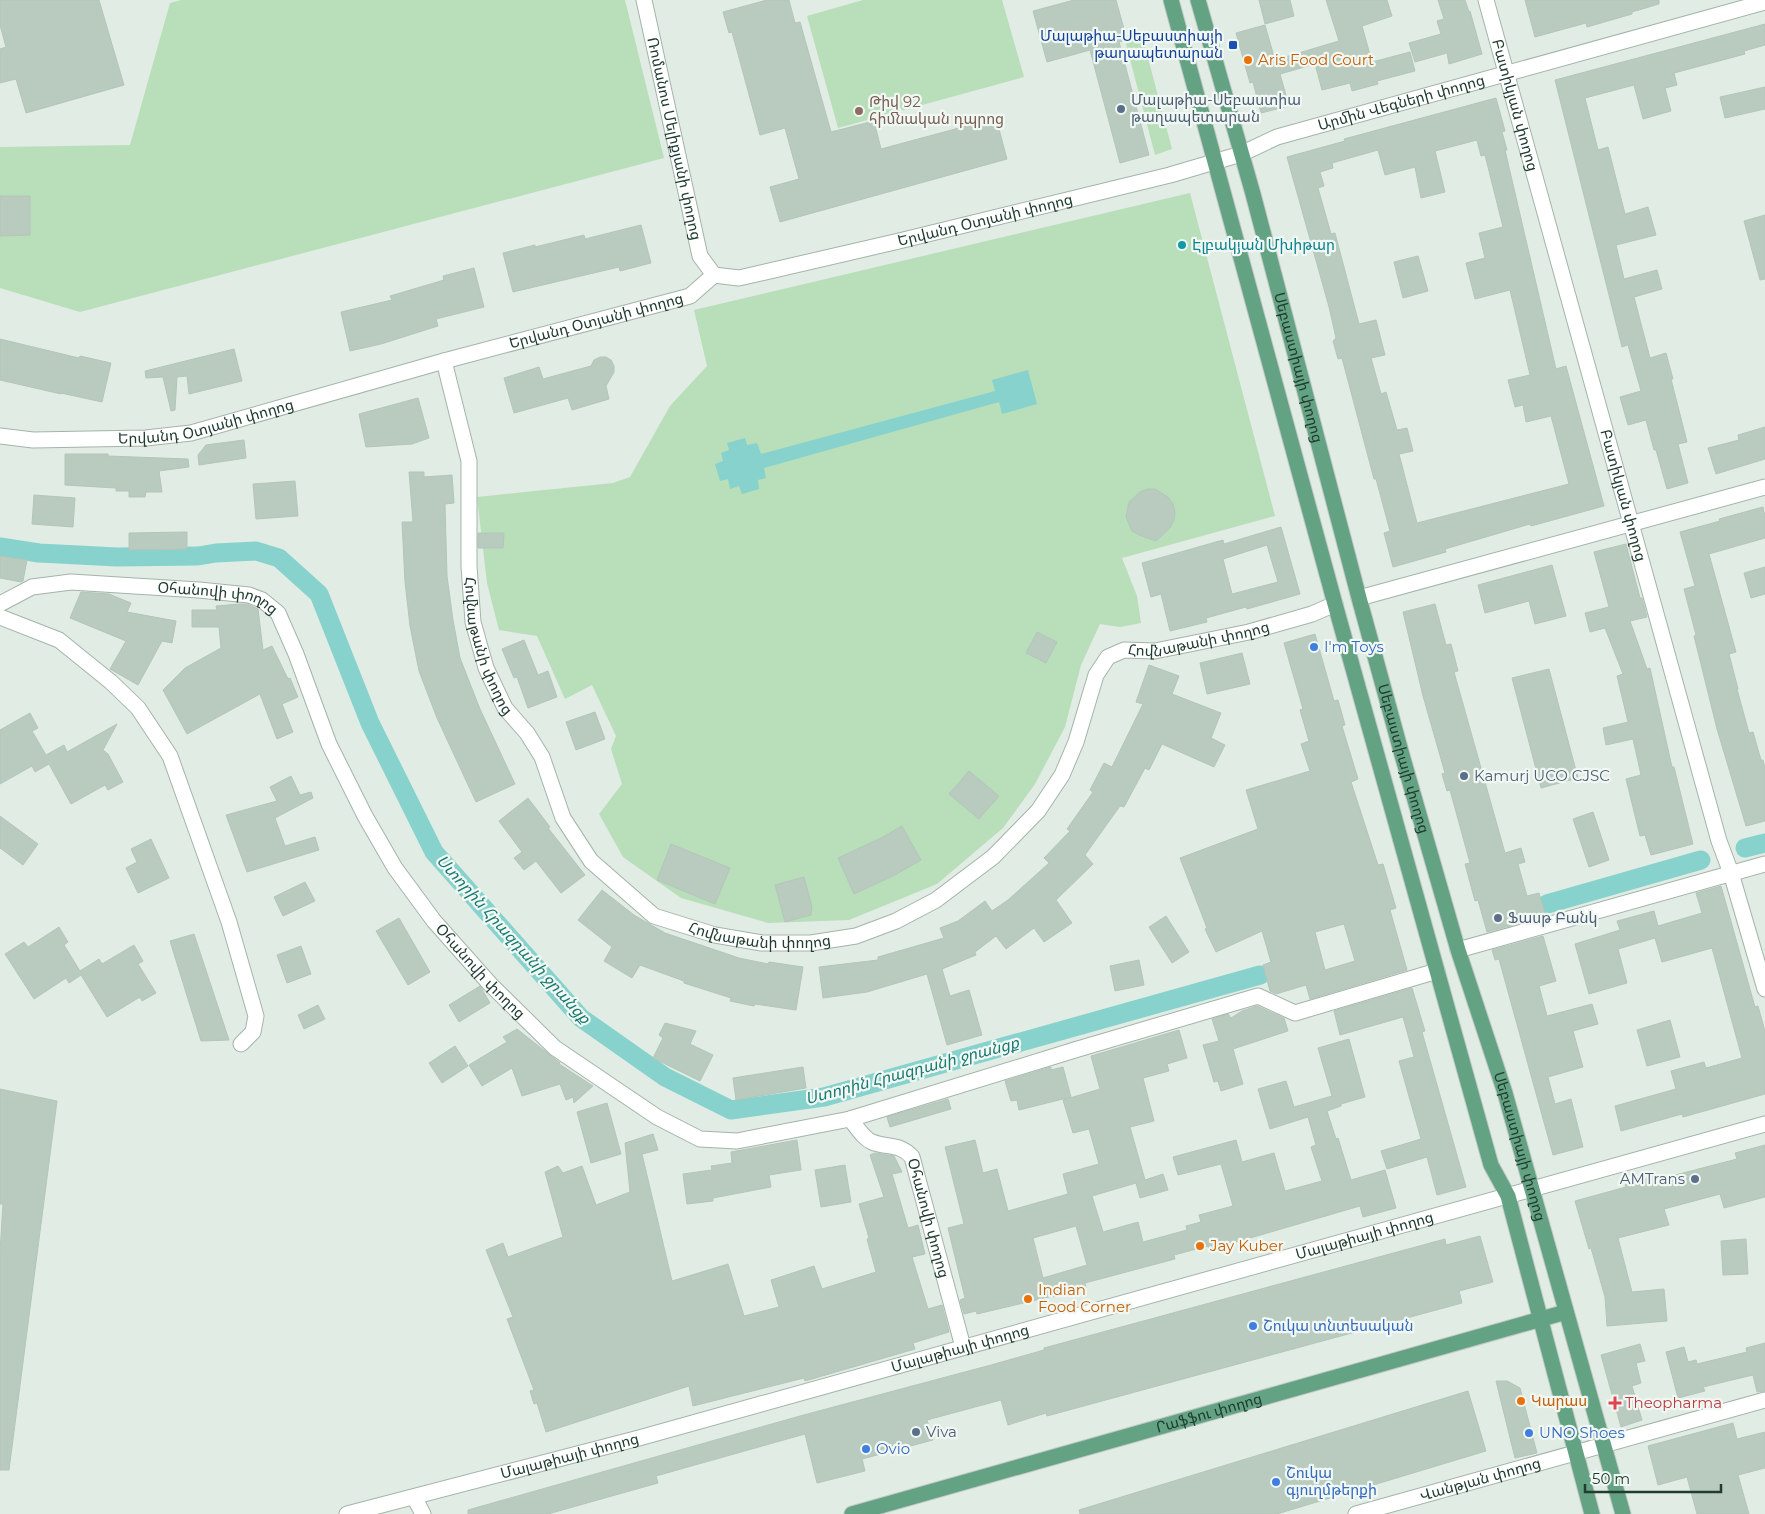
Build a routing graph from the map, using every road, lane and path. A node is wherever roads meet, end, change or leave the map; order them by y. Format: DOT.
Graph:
graph roads {
  1 [pos="644,0"];
  2 [pos="1170,0"];
  3 [pos="1198,0"];
  4 [pos="1486,0"];
  5 [pos="1765,2"];
  6 [pos="1506,74"];
  7 [pos="1242,154"];
  8 [pos="1216,163"];
  9 [pos="714,275"];
  10 [pos="444,361"];
  11 [pos="0,436"];
  12 [pos="1765,486"];
  13 [pos="1632,524"];
  14 [pos="1359,598"];
  15 [pos="0,604"];
  16 [pos="1335,604"];
  17 [pos="0,617"];
  18 [pos="1765,864"];
  19 [pos="1731,873"];
  20 [pos="1458,950"];
  21 [pos="1437,971"];
  22 [pos="1765,989"];
  23 [pos="241,1044"];
  24 [pos="850,1119"];
  25 [pos="1765,1124"];
  26 [pos="1532,1189"];
  27 [pos="1508,1196"];
  28 [pos="1566,1312"];
  29 [pos="1540,1320"];
  30 [pos="963,1347"];
  31 [pos="1765,1400"];
  32 [pos="1604,1446"];
  33 [pos="1576,1453"];
  34 [pos="414,1497"];
  35 [pos="348,1514"];
  36 [pos="423,1514"];
  37 [pos="852,1514"];
  38 [pos="1356,1514"];
  39 [pos="1592,1514"];
  40 [pos="1623,1514"];
  1 -- 9 [label="street, Ռոմանոս Մելիքյանի փողոց"];
  2 -- 8 [label="main road, Սեբաստիայի փողոց"];
  3 -- 7 [label="main road, Սեբաստիայի փողոց"];
  4 -- 6 [label="street, Բատիկյան փողոց"];
  5 -- 6 [label="street, Արմին Վեգների փողոց"];
  6 -- 7 [label="street, Արմին Վեգների փողոց"];
  6 -- 13 [label="street, Բատիկյան փողոց"];
  7 -- 8 [label="street, Արմին Վեգների փողոց"];
  7 -- 14 [label="main road, Սեբաստիայի փողոց"];
  8 -- 9 [label="street, Երվանդ Օտյանի փողոց"];
  8 -- 16 [label="main road, Սեբաստիայի փողոց"];
  9 -- 10 [label="street, Երվանդ Օտյանի փողոց"];
  10 -- 11 [label="street, Երվանդ Օտյանի փողոց"];
  10 -- 16 [label="street, Հովնաթանի փողոց"];
  12 -- 13 [label="street"];
  13 -- 14 [label="street"];
  13 -- 19 [label="street, Բատիկյան փողոց"];
  14 -- 20 [label="main road, Սեբաստիայի փողոց"];
  15 -- 24 [label="street, Օհանովի փողոց"];
  16 -- 21 [label="main road, Սեբաստիայի փողոց"];
  17 -- 23 [label="street"];
  18 -- 19 [label="street"];
  19 -- 20 [label="street"];
  19 -- 22 [label="street, Բատիկյան փողոց"];
  20 -- 26 [label="main road, Սեբաստիայի փողոց"];
  21 -- 24 [label="street"];
  21 -- 27 [label="main road, Սեբաստիայի փողոց"];
  24 -- 30 [label="street, Օհանովի փողոց"];
  25 -- 26 [label="street, Մալաթիայի փողոց"];
  26 -- 27 [label="street, Մալաթիայի փողոց"];
  26 -- 28 [label="main road, Սեբաստիայի փողոց"];
  27 -- 29 [label="main road, Սեբաստիայի փողոց"];
  27 -- 30 [label="street, Մալաթիայի փողոց"];
  28 -- 29 [label="main road, Րաֆֆու փողոց"];
  28 -- 32 [label="main road, Սեբաստիայի փողոց"];
  29 -- 33 [label="main road, Սեբաստիայի փողոց"];
  29 -- 37 [label="main road, Րաֆֆու փողոց"];
  30 -- 34 [label="street, Մալաթիայի փողոց"];
  31 -- 32 [label="street"];
  32 -- 33 [label="street, Վանթյան փողոց"];
  32 -- 40 [label="main road, Սեբաստիայի փողոց"];
  33 -- 38 [label="street, Վանթյան փողոց"];
  33 -- 39 [label="main road, Սեբաստիայի փողոց"];
  34 -- 35 [label="street, Մալաթիայի փողոց"];
  34 -- 36 [label="street"];
}
